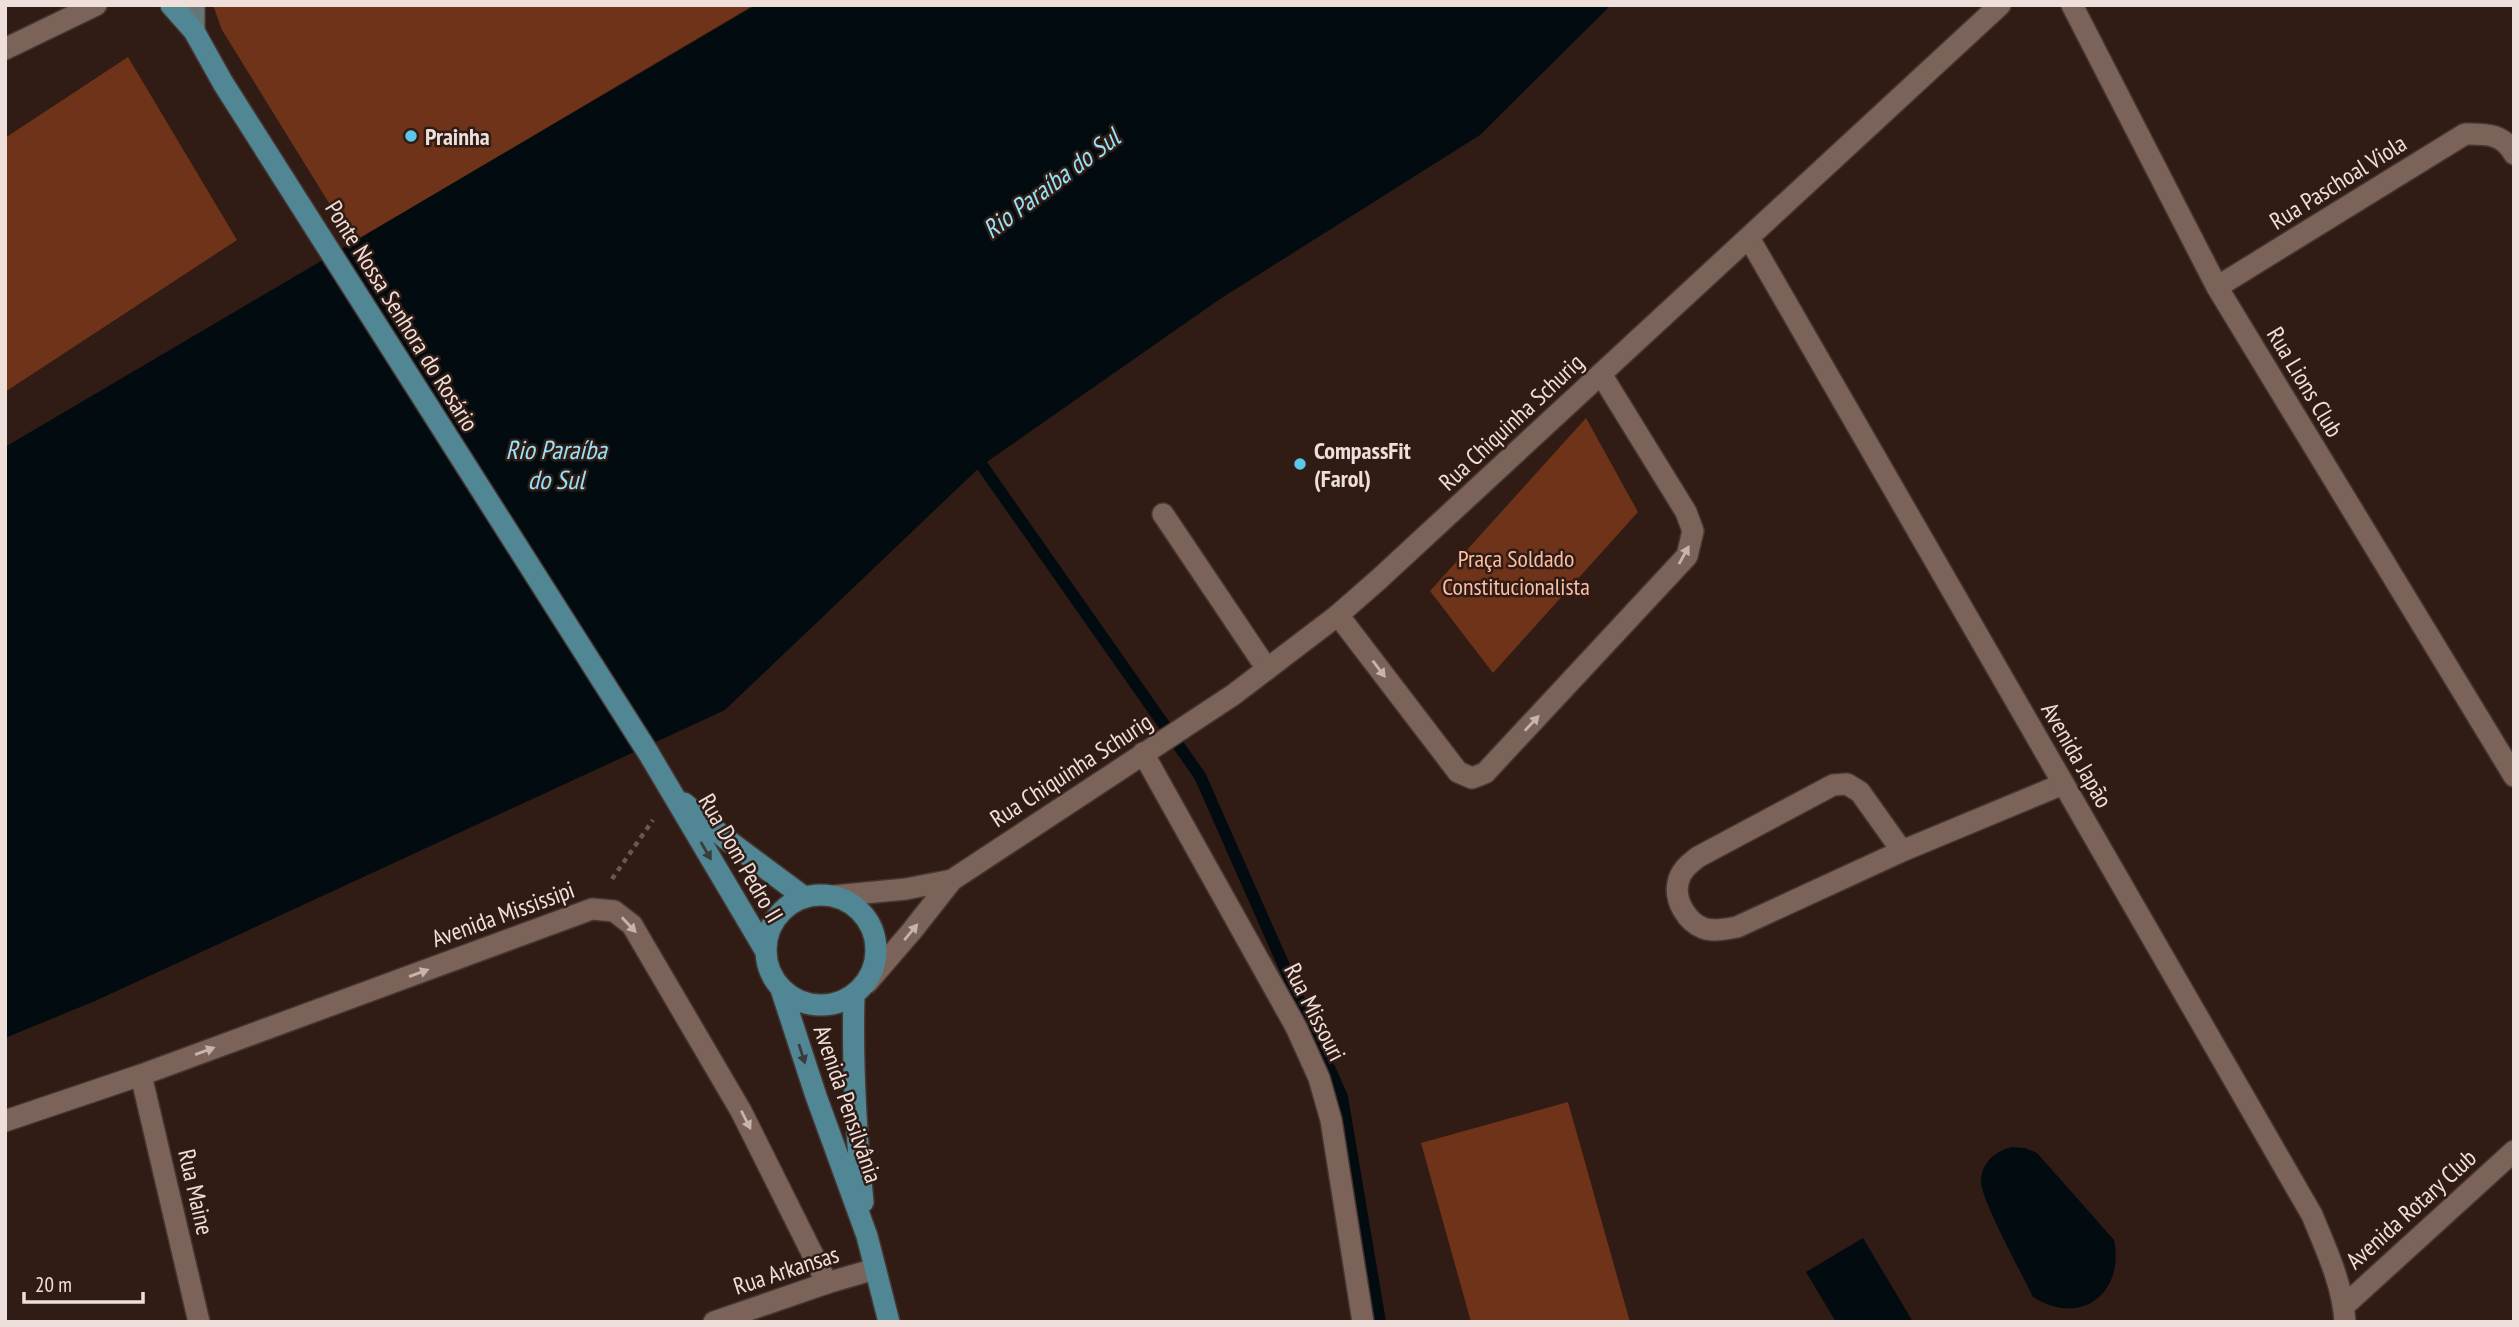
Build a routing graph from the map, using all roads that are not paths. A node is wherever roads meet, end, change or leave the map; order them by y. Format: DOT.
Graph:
graph roads {
  1 [pos="96,5"];
  2 [pos="171,5"];
  3 [pos="194,5"];
  4 [pos="2000,5"];
  5 [pos="2072,5"];
  6 [pos="194,31"];
  7 [pos="5,50"];
  8 [pos="2514,154"];
  9 [pos="1749,238"];
  10 [pos="2217,288"];
  11 [pos="1601,374"];
  12 [pos="1163,514"];
  13 [pos="1338,615"];
  14 [pos="1267,669"];
  15 [pos="1143,753"];
  16 [pos="649,754"];
  17 [pos="2514,776"];
  18 [pos="2063,784"];
  19 [pos="672,792"];
  20 [pos="1902,851"];
  21 [pos="952,880"];
  22 [pos="834,896"];
  23 [pos="804,897"];
  24 [pos="765,950"];
  25 [pos="781,989"];
  26 [pos="860,989"];
  27 [pos="141,1075"];
  28 [pos="5,1121"];
  29 [pos="2514,1151"];
  30 [pos="867,1236"];
  31 [pos="875,1269"];
  32 [pos="827,1283"];
  33 [pos="2344,1314"];
  34 [pos="199,1322"];
  35 [pos="714,1322"];
  36 [pos="889,1322"];
  37 [pos="1363,1322"];
  1 -- 7 [label="street"];
  2 -- 6 [label="main road"];
  3 -- 6 [label="main road"];
  4 -- 9 [label="street, Rua Chiquinha Schurig"];
  5 -- 10 [label="street, Rua Lions Club"];
  6 -- 16 [label="main road, Ponte Nossa Senhora do Rosário"];
  8 -- 10 [label="street, Rua Paschoal Viola"];
  9 -- 11 [label="street, Rua Chiquinha Schurig"];
  9 -- 18 [label="street, Avenida Japão"];
  10 -- 17 [label="street, Rua Lions Club"];
  11 -- 13 [label="street, Rua Chiquinha Schurig"];
  13 -- 11 [label="street, one-way"];
  12 -- 14 [label="street"];
  13 -- 14 [label="street, Rua Chiquinha Schurig"];
  14 -- 15 [label="street, Rua Chiquinha Schurig"];
  15 -- 21 [label="street, Rua Chiquinha Schurig"];
  15 -- 37 [label="street, Rua Missouri"];
  16 -- 19 [label="main road, Rua Dom Pedro II"];
  18 -- 20 [label="street"];
  18 -- 33 [label="street, Avenida Japão"];
  19 -- 23 [label="main road, Rua Dom Pedro II"];
  19 -- 24 [label="main road, Rua Dom Pedro II, one-way"];
  20 -- 20 [label="street"];
  21 -- 22 [label="street, Rua Chiquinha Schurig"];
  26 -- 21 [label="street, Rua Chiquinha Schurig, one-way"];
  22 -- 23 [label="main road"];
  22 -- 26 [label="main road, Avenida Pensilvânia"];
  23 -- 24 [label="main road"];
  24 -- 25 [label="main road, Avenida Pensilvânia"];
  25 -- 26 [label="main road, Avenida Pensilvânia"];
  25 -- 30 [label="main road, Avenida Pensilvânia, one-way"];
  26 -- 30 [label="main road, Avenida Pensilvânia"];
  27 -- 28 [label="street, Avenida Mississipi"];
  27 -- 32 [label="street, Avenida Mississipi, one-way"];
  27 -- 34 [label="street, Rua Maine"];
  29 -- 33 [label="street, Avenida Rotary Club"];
  30 -- 31 [label="main road, Avenida Pensilvânia"];
  31 -- 32 [label="street, Rua Arkansas"];
  31 -- 36 [label="main road, Avenida Pensilvânia"];
  32 -- 35 [label="street, Rua Arkansas"];
}
